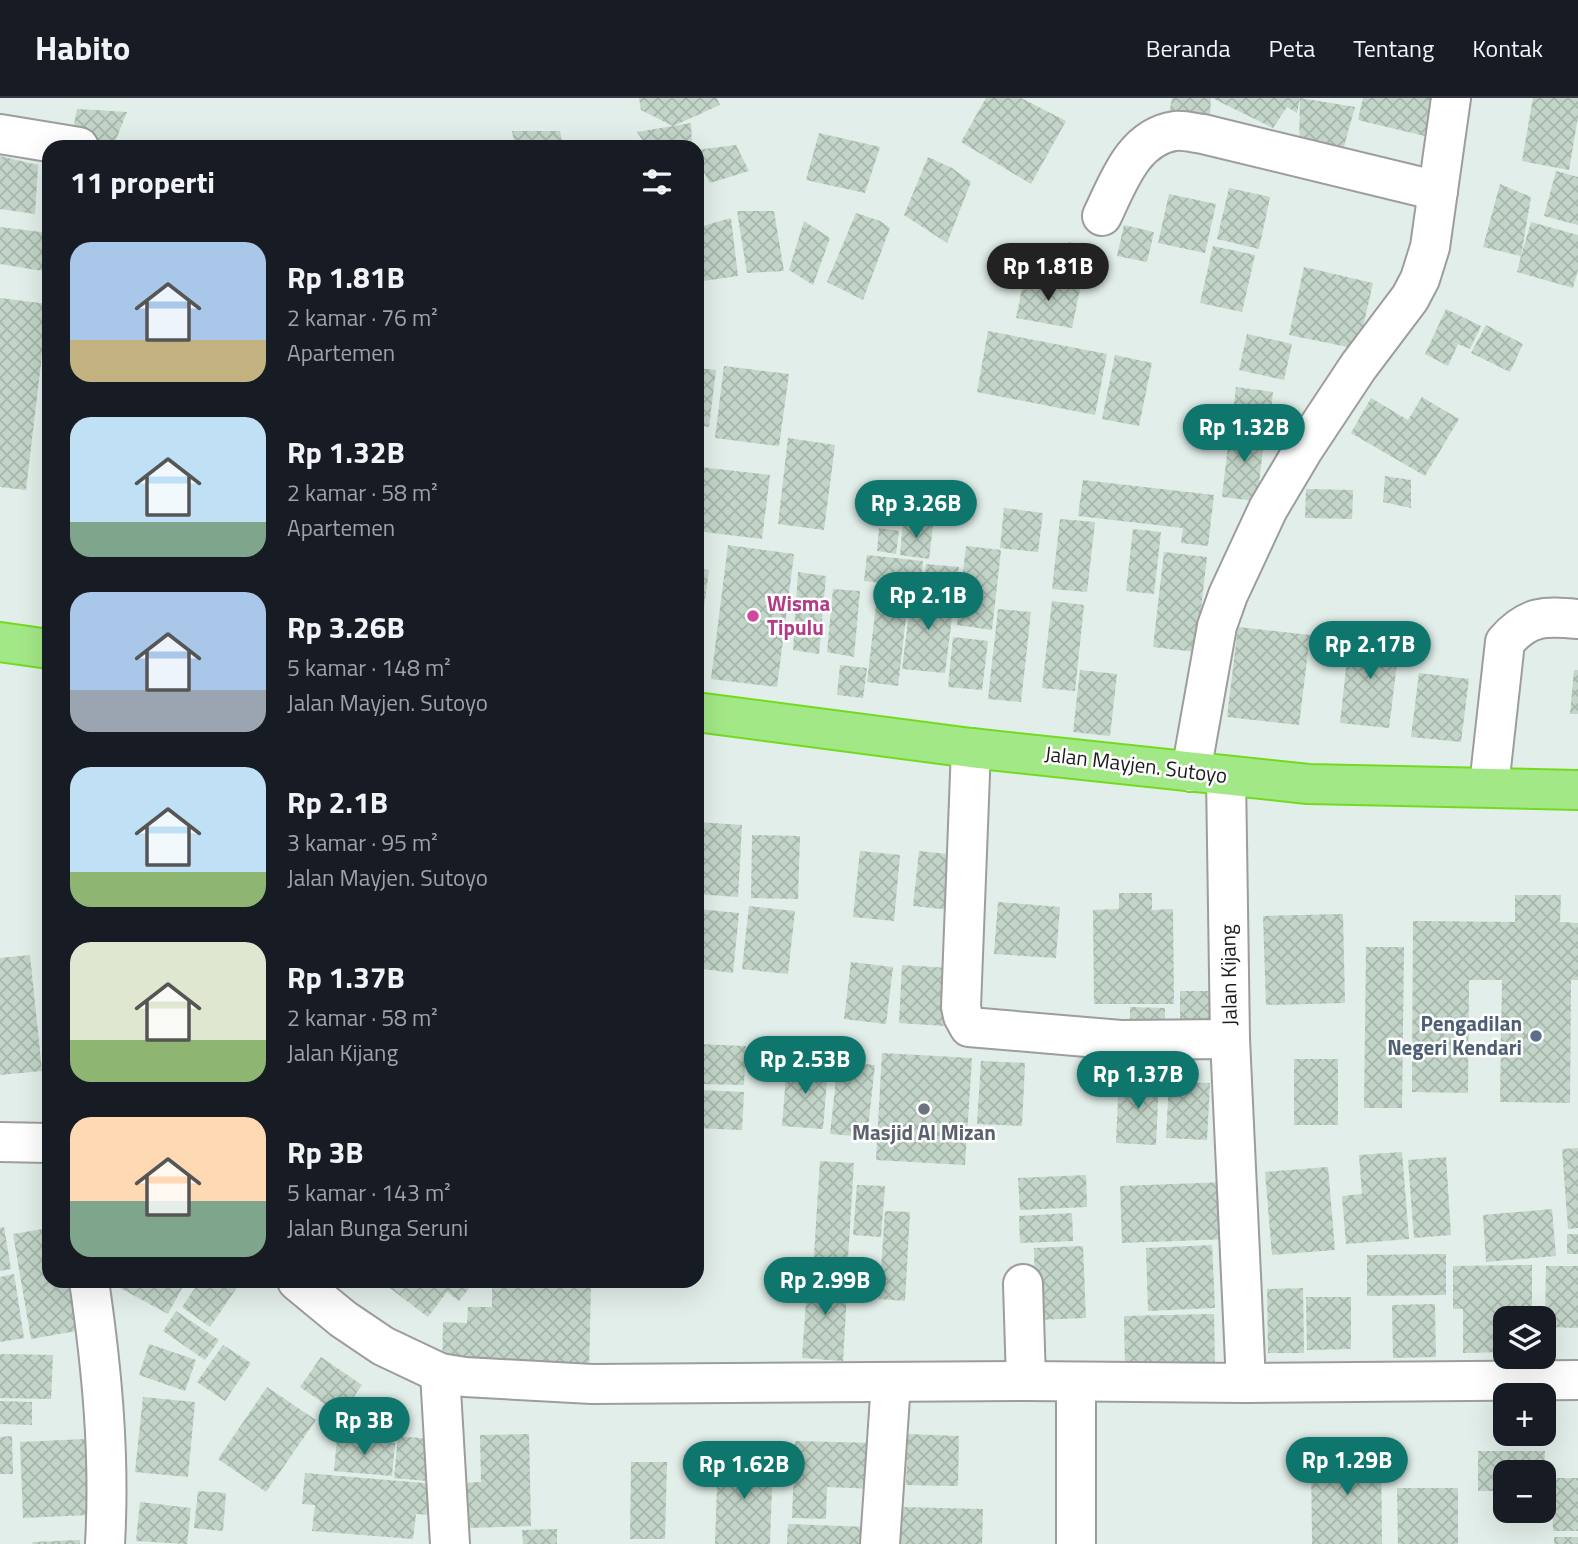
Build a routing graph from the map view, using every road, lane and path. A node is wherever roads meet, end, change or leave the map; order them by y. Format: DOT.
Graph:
graph roads {
  1 [pos="1451,98"];
  2 [pos="0,134"];
  3 [pos="42,141"];
  4 [pos="1438,191"];
  5 [pos="1102,216"];
  6 [pos="1578,619"];
  7 [pos="0,642"];
  8 [pos="42,648"];
  9 [pos="704,713"];
  10 [pos="971,748"];
  11 [pos="1209,774"];
  12 [pos="1489,786"];
  13 [pos="1578,790"];
  14 [pos="1230,1039"];
  15 [pos="0,1142"];
  16 [pos="42,1143"];
  17 [pos="1023,1284"];
  18 [pos="90,1288"];
  19 [pos="305,1288"];
  20 [pos="440,1373"];
  21 [pos="1578,1380"];
  22 [pos="1026,1381"];
  23 [pos="891,1382"];
  24 [pos="1076,1382"];
  25 [pos="1246,1383"];
  26 [pos="105,1544"];
  27 [pos="450,1544"];
  28 [pos="880,1544"];
  29 [pos="1076,1544"];
  1 -- 4 [label="street, Jalan Kijang"];
  2 -- 3 [label="street"];
  4 -- 5 [label="street"];
  4 -- 11 [label="street, Jalan Kijang"];
  6 -- 12 [label="street"];
  7 -- 8 [label="highway"];
  9 -- 10 [label="highway, Jalan Mayjen. Sutoyo"];
  10 -- 11 [label="highway, Jalan Mayjen. Sutoyo"];
  10 -- 14 [label="street"];
  11 -- 12 [label="highway, Jalan Mayjen. Sutoyo"];
  11 -- 14 [label="street, Jalan Kijang"];
  12 -- 13 [label="highway, Jalan Mayjen. Sutoyo"];
  14 -- 25 [label="street, Jalan Kijang"];
  15 -- 16 [label="street"];
  17 -- 22 [label="street"];
  18 -- 26 [label="street"];
  19 -- 20 [label="street"];
  20 -- 23 [label="street"];
  20 -- 27 [label="street"];
  21 -- 25 [label="street"];
  22 -- 23 [label="street"];
  22 -- 24 [label="street"];
  23 -- 28 [label="street"];
  24 -- 25 [label="street"];
  24 -- 29 [label="street"];
}
